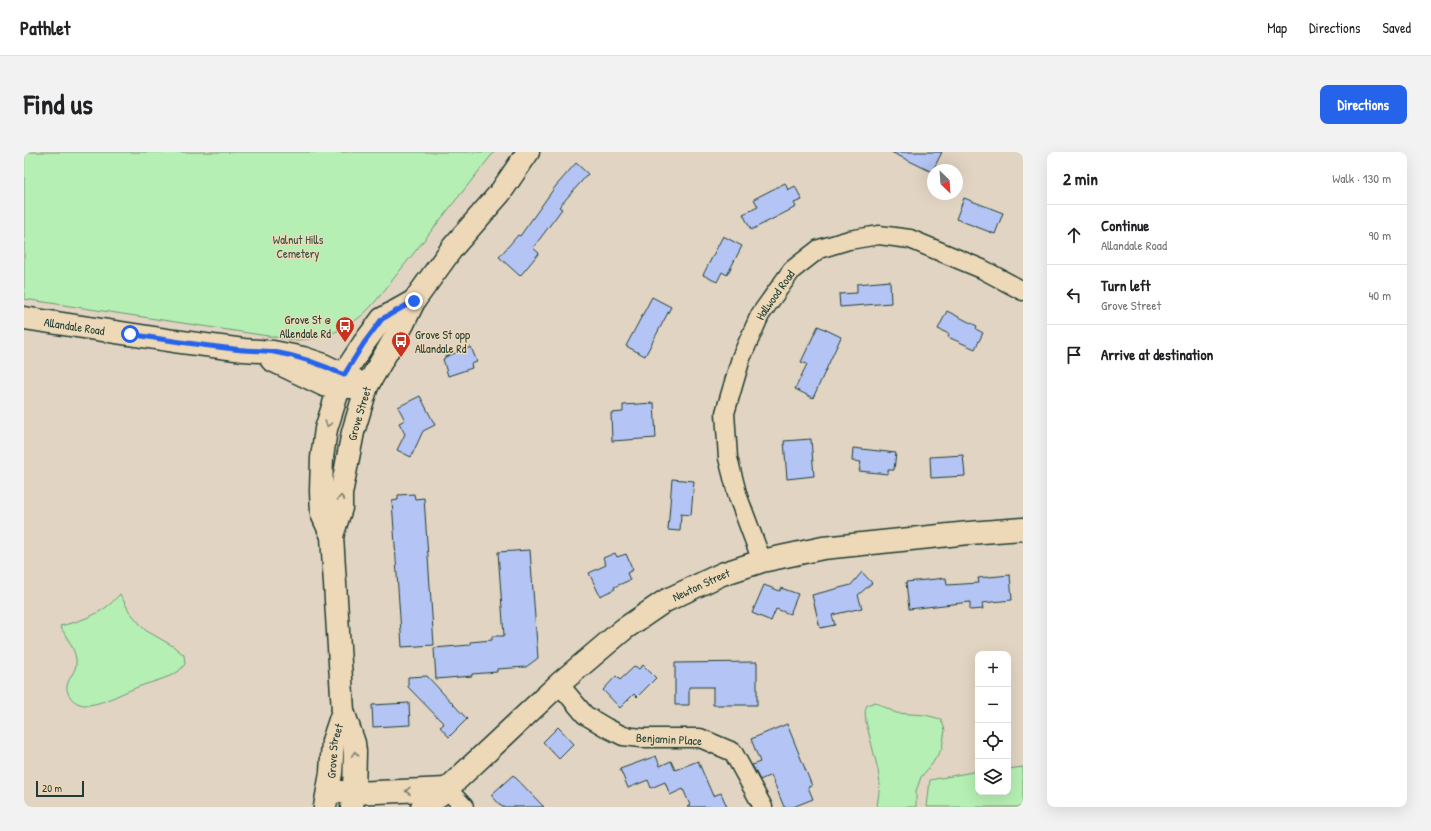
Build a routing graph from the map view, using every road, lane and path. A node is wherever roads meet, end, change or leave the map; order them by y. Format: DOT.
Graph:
graph roads {
  1 [pos="528,152"];
  2 [pos="1023,291"];
  3 [pos="414,301"];
  4 [pos="24,318"];
  5 [pos="341,381"];
  6 [pos="367,386"];
  7 [pos="1023,529"];
  8 [pos="332,536"];
  9 [pos="762,561"];
  10 [pos="559,684"];
  11 [pos="342,710"];
  12 [pos="449,798"];
  13 [pos="327,799"];
  14 [pos="353,800"];
  15 [pos="422,807"];
  16 [pos="464,807"];
  17 [pos="763,807"];
  1 -- 3 [label="main road, Grove Street"];
  2 -- 9 [label="street, Hallwood Road"];
  3 -- 5 [label="main road, Grove Street"];
  3 -- 6 [label="main road, Grove Street"];
  4 -- 5 [label="main road, Allandale Road"];
  5 -- 6 [label="main road, Allandale Road"];
  5 -- 8 [label="main road, Grove Street, one-way"];
  8 -- 6 [label="main road, Grove Street, one-way"];
  7 -- 9 [label="main road, Newton Street"];
  8 -- 11 [label="main road, Grove Street"];
  9 -- 10 [label="main road, Newton Street"];
  10 -- 12 [label="main road, Newton Street"];
  10 -- 17 [label="street, Benjamin Place"];
  11 -- 13 [label="main road, Grove Street"];
  14 -- 11 [label="main road, Grove Street, one-way"];
  12 -- 14 [label="main road, one-way"];
  12 -- 15 [label="main road, Newton Street"];
  12 -- 16 [label="street"];
  13 -- 14 [label="main road"];
}
